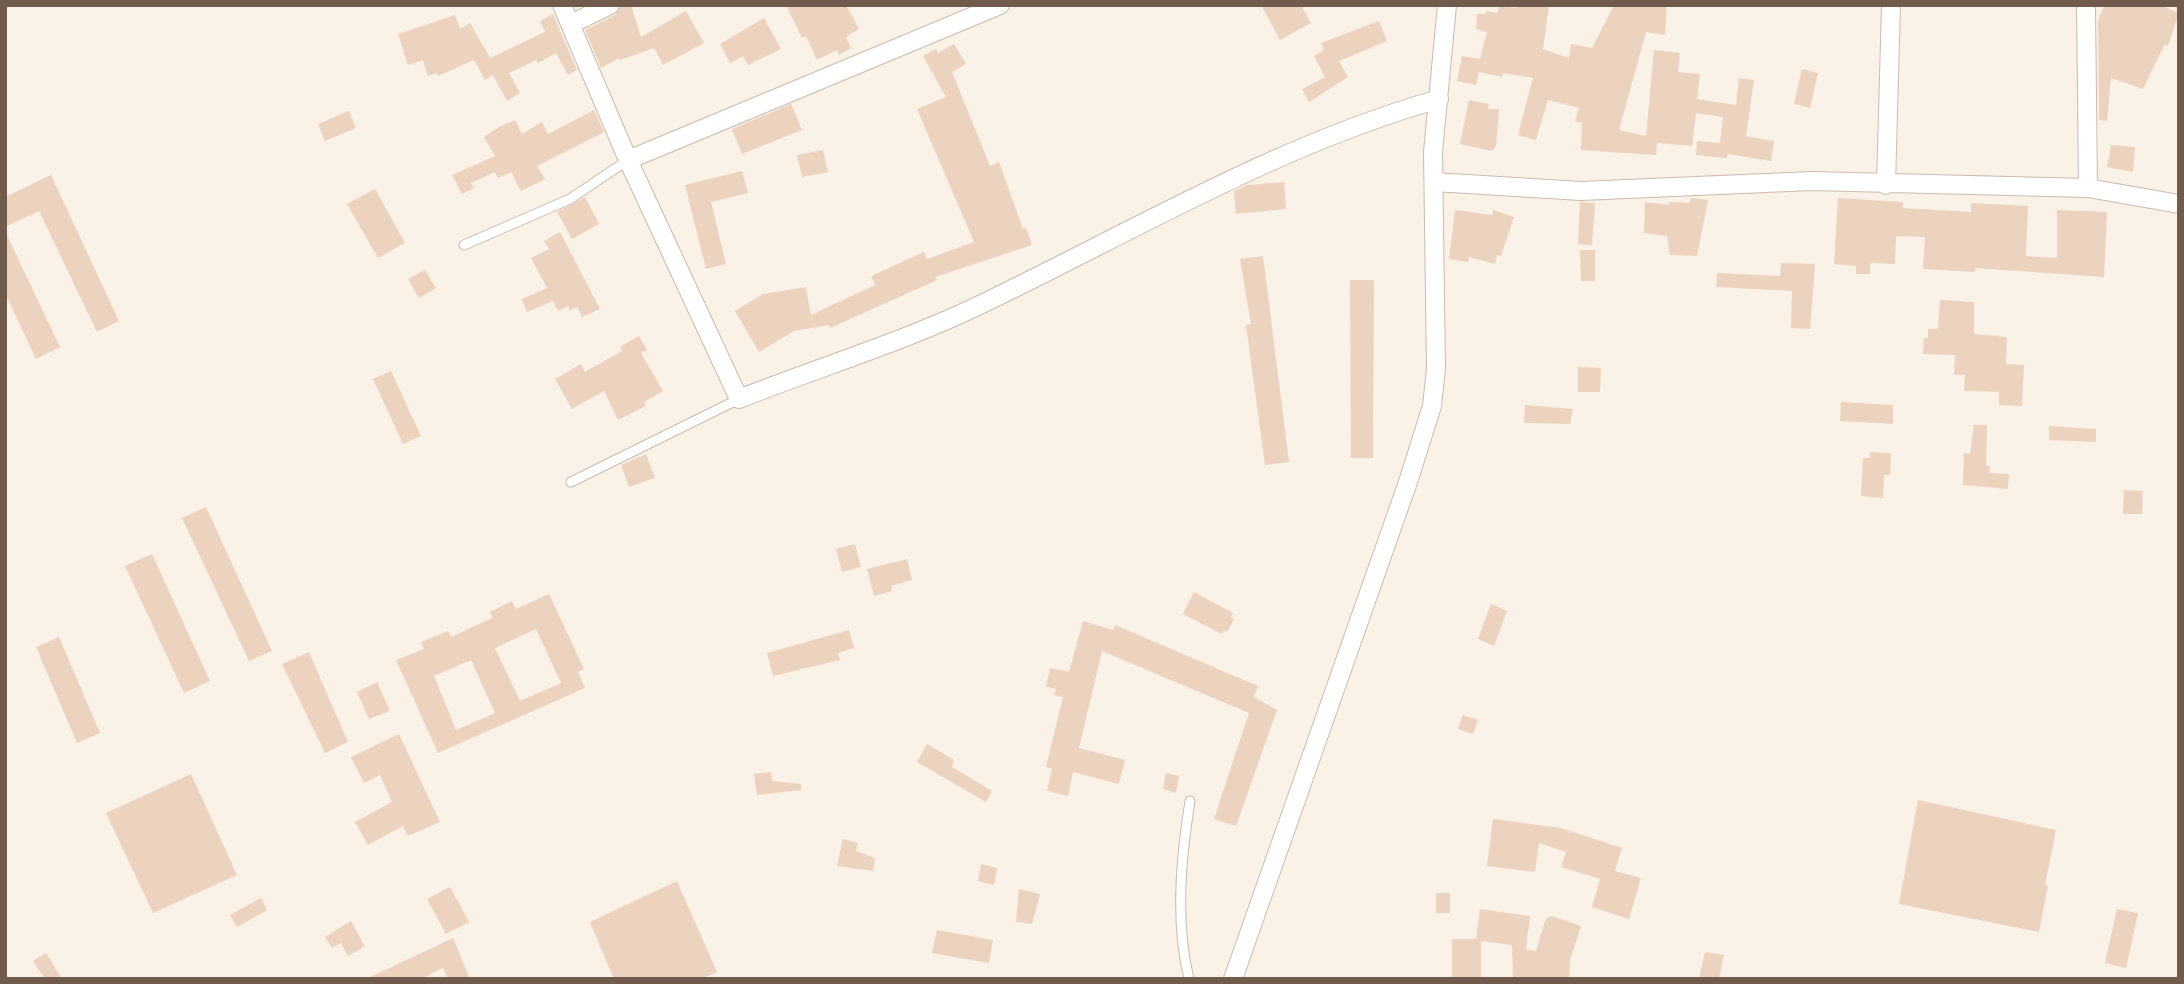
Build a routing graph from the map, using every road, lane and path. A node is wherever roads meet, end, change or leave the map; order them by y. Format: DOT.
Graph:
graph roads {
  1 [pos="562,5"];
  2 [pos="610,5"];
  3 [pos="1000,5"];
  4 [pos="1447,5"];
  5 [pos="1891,5"];
  6 [pos="2086,5"];
  7 [pos="571,24"];
  8 [pos="1439,99"];
  9 [pos="628,160"];
  10 [pos="1434,182"];
  11 [pos="1886,185"];
  12 [pos="2088,188"];
  13 [pos="2179,204"];
  14 [pos="464,245"];
  15 [pos="739,400"];
  16 [pos="571,482"];
  17 [pos="1190,801"];
  18 [pos="1189,979"];
  19 [pos="1233,979"];
  1 -- 7 [label="street"];
  2 -- 7 [label="street"];
  3 -- 9 [label="street"];
  4 -- 8 [label="street"];
  5 -- 11 [label="street"];
  6 -- 12 [label="street"];
  7 -- 9 [label="street"];
  8 -- 10 [label="street"];
  8 -- 15 [label="street"];
  9 -- 14 [label="lane"];
  9 -- 15 [label="street"];
  10 -- 11 [label="street"];
  10 -- 19 [label="street"];
  11 -- 12 [label="street"];
  12 -- 13 [label="street"];
  15 -- 16 [label="lane"];
  17 -- 18 [label="lane"];
}
